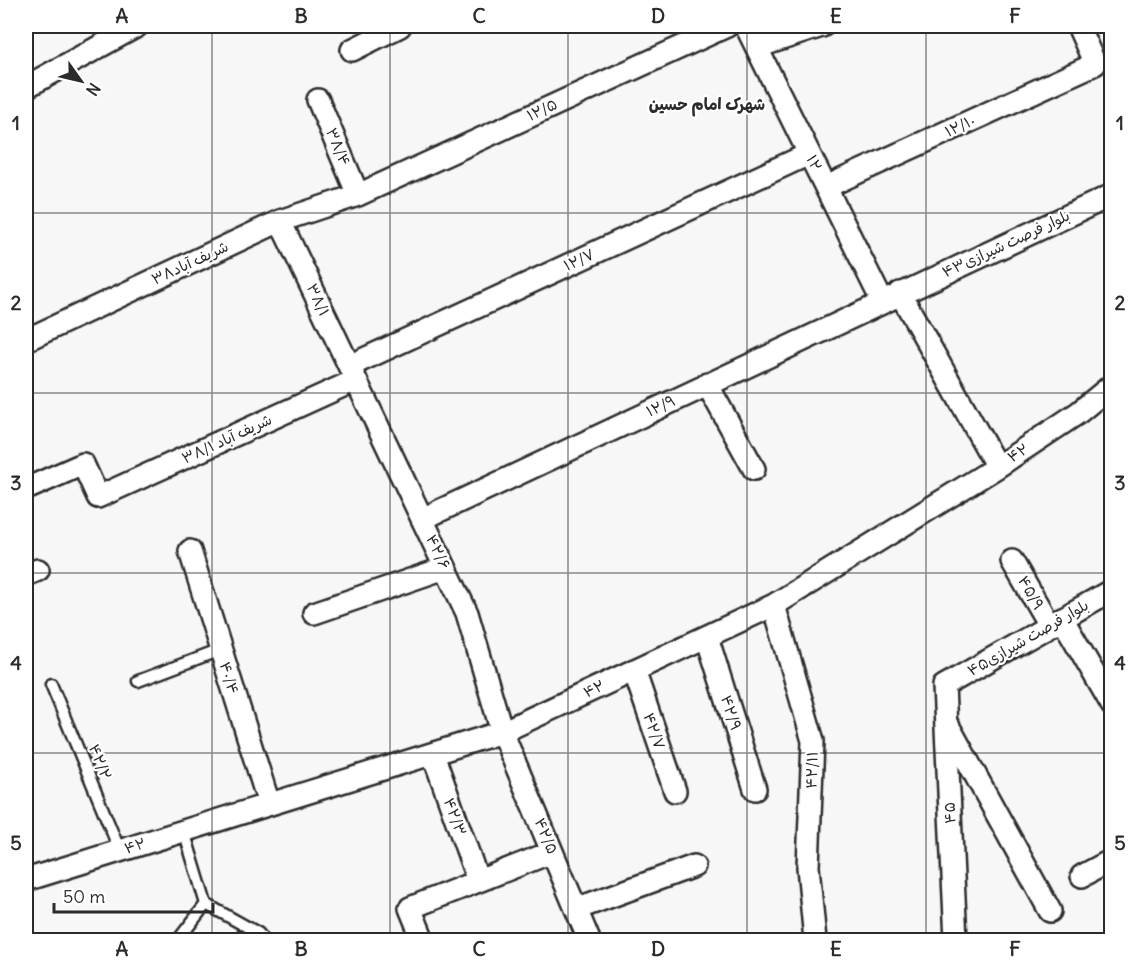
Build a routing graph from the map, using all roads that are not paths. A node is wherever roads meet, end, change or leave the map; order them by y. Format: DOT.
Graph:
graph roads {
  1 [pos="137,26"];
  2 [pos="400,26"];
  3 [pos="727,26"];
  4 [pos="746,26"];
  5 [pos="822,26"];
  6 [pos="1078,26"];
  7 [pos="757,47"];
  8 [pos="352,50"];
  9 [pos="26,87"];
  10 [pos="318,100"];
  11 [pos="809,154"];
  12 [pos="826,187"];
  13 [pos="358,195"];
  14 [pos="1112,195"];
  15 [pos="280,221"];
  16 [pos="891,297"];
  17 [pos="26,340"];
  18 [pos="352,373"];
  19 [pos="707,384"];
  20 [pos="1112,385"];
  21 [pos="997,467"];
  22 [pos="754,469"];
  23 [pos="26,489"];
  24 [pos="422,519"];
  25 [pos="190,552"];
  26 [pos="1012,561"];
  27 [pos="445,568"];
  28 [pos="1112,590"];
  29 [pos="774,605"];
  30 [pos="314,613"];
  31 [pos="1056,622"];
  32 [pos="707,637"];
  33 [pos="220,650"];
  34 [pos="634,670"];
  35 [pos="138,681"];
  36 [pos="51,684"];
  37 [pos="944,686"];
  38 [pos="1112,705"];
  39 [pos="945,721"];
  40 [pos="502,732"];
  41 [pos="433,753"];
  42 [pos="755,789"];
  43 [pos="675,791"];
  44 [pos="269,804"];
  45 [pos="184,831"];
  46 [pos="120,851"];
  47 [pos="552,852"];
  48 [pos="1112,860"];
  49 [pos="694,866"];
  50 [pos="1082,876"];
  51 [pos="26,880"];
  52 [pos="478,881"];
  53 [pos="206,904"];
  54 [pos="576,909"];
  55 [pos="1050,911"];
  56 [pos="178,940"];
  57 [pos="264,940"];
  58 [pos="423,940"];
  59 [pos="589,940"];
  60 [pos="814,940"];
  61 [pos="956,940"];
  1 -- 9 [label="street"];
  2 -- 8 [label="street"];
  3 -- 13 [label="street, ۱۲/۵"];
  4 -- 7 [label="street, ۱۲"];
  5 -- 7 [label="street"];
  6 -- 12 [label="street, ۱۲/۱۰"];
  7 -- 11 [label="street, ۱۲"];
  10 -- 13 [label="street, ۳۸/۴"];
  11 -- 12 [label="street, ۱۲"];
  11 -- 18 [label="street, ۱۲/۷"];
  12 -- 16 [label="street, ۱۲"];
  13 -- 15 [label="street, شریف آباد۳۸"];
  14 -- 16 [label="street, بلوار فرصت شیرازی۴۳"];
  15 -- 17 [label="street, شریف آباد۳۸"];
  15 -- 18 [label="street, ۳۸/۱"];
  16 -- 19 [label="street, ۱۲/۹"];
  16 -- 21 [label="street, ۱۲"];
  18 -- 23 [label="street, ۳۸/۱ شریف آباد"];
  18 -- 24 [label="street, ۴۲/۶"];
  19 -- 22 [label="street"];
  19 -- 24 [label="street, ۱۲/۹"];
  20 -- 21 [label="street, ۴۲"];
  21 -- 29 [label="street, ۴۲"];
  24 -- 27 [label="street, ۴۲/۶"];
  25 -- 33 [label="street, ۴۰/۴"];
  26 -- 31 [label="street, ۴۵/۹"];
  27 -- 30 [label="street"];
  27 -- 40 [label="street, ۴۲/۶"];
  28 -- 31 [label="street, بلوار فرصت شیرازی۴۵"];
  29 -- 32 [label="street, ۴۲"];
  29 -- 60 [label="street, ۴۲/۱۱"];
  31 -- 37 [label="street, بلوار فرصت شیرازی۴۵"];
  31 -- 38 [label="street, ۴۵/۹"];
  32 -- 34 [label="street, ۴۲"];
  32 -- 42 [label="street, ۴۲/۹"];
  33 -- 35 [label="lane"];
  33 -- 44 [label="street, ۴۰/۴"];
  34 -- 40 [label="street, ۴۲"];
  34 -- 43 [label="street, ۴۲/۷"];
  36 -- 46 [label="lane, ۴۲/۲"];
  37 -- 39 [label="street, ۴۵"];
  39 -- 55 [label="street"];
  39 -- 61 [label="street, ۴۵"];
  40 -- 41 [label="street, ۴۲"];
  40 -- 47 [label="street, ۴۲/۵"];
  41 -- 44 [label="street, ۴۲"];
  41 -- 52 [label="street, ۴۲/۳"];
  44 -- 45 [label="street, ۴۲"];
  45 -- 46 [label="street, ۴۲"];
  45 -- 53 [label="lane"];
  46 -- 51 [label="street, ۴۲"];
  47 -- 52 [label="street"];
  47 -- 54 [label="street, ۴۲/۵"];
  48 -- 50 [label="street"];
  49 -- 54 [label="street"];
  52 -- 58 [label="street"];
  53 -- 56 [label="lane"];
  53 -- 57 [label="lane"];
  54 -- 59 [label="street, ۴۲/۵"];
}
